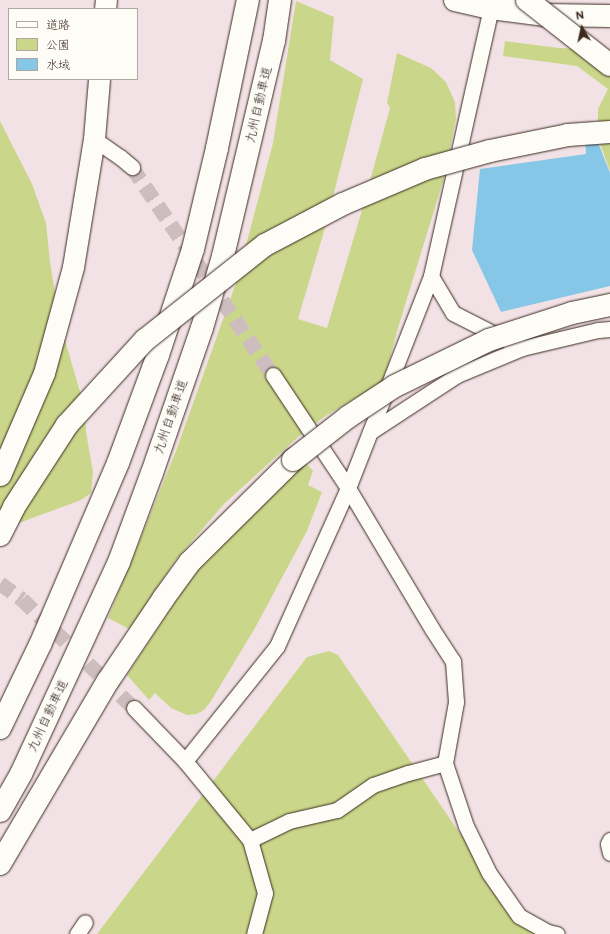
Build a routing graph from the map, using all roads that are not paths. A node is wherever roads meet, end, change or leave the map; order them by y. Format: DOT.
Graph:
graph roads {
  1 [pos="248,0"];
  2 [pos="280,0"];
  3 [pos="455,0"];
  4 [pos="527,0"];
  5 [pos="491,8"];
  6 [pos="610,16"];
  7 [pos="610,65"];
  8 [pos="99,80"];
  9 [pos="610,132"];
  10 [pos="94,139"];
  11 [pos="132,167"];
  12 [pos="432,276"];
  13 [pos="610,305"];
  14 [pos="610,329"];
  15 [pos="522,348"];
  16 [pos="273,375"];
  17 [pos="370,432"];
  18 [pos="0,475"];
  19 [pos="348,488"];
  20 [pos="0,535"];
  21 [pos="134,708"];
  22 [pos="0,728"];
  23 [pos="184,761"];
  24 [pos="445,763"];
  25 [pos="0,811"];
  26 [pos="250,840"];
  27 [pos="610,840"];
  28 [pos="610,853"];
  29 [pos="0,864"];
  30 [pos="254,934"];
  31 [pos="557,934"];
  1 -- 22 [label="main road"];
  2 -- 25 [label="main road, 九州自動車道"];
  3 -- 5 [label="main road"];
  4 -- 7 [label="main road, bridge"];
  5 -- 6 [label="main road"];
  5 -- 12 [label="street"];
  8 -- 10 [label="street"];
  9 -- 20 [label="main road, bridge"];
  10 -- 11 [label="street"];
  10 -- 18 [label="street"];
  12 -- 15 [label="street"];
  12 -- 17 [label="street"];
  13 -- 29 [label="main road, bridge"];
  14 -- 15 [label="street"];
  15 -- 17 [label="street"];
  16 -- 19 [label="street"];
  17 -- 19 [label="street"];
  19 -- 23 [label="street"];
  19 -- 24 [label="street"];
  21 -- 23 [label="street"];
  23 -- 26 [label="street"];
  24 -- 26 [label="street"];
  24 -- 31 [label="street"];
  26 -- 30 [label="street"];
  27 -- 28 [label="street"];
}
